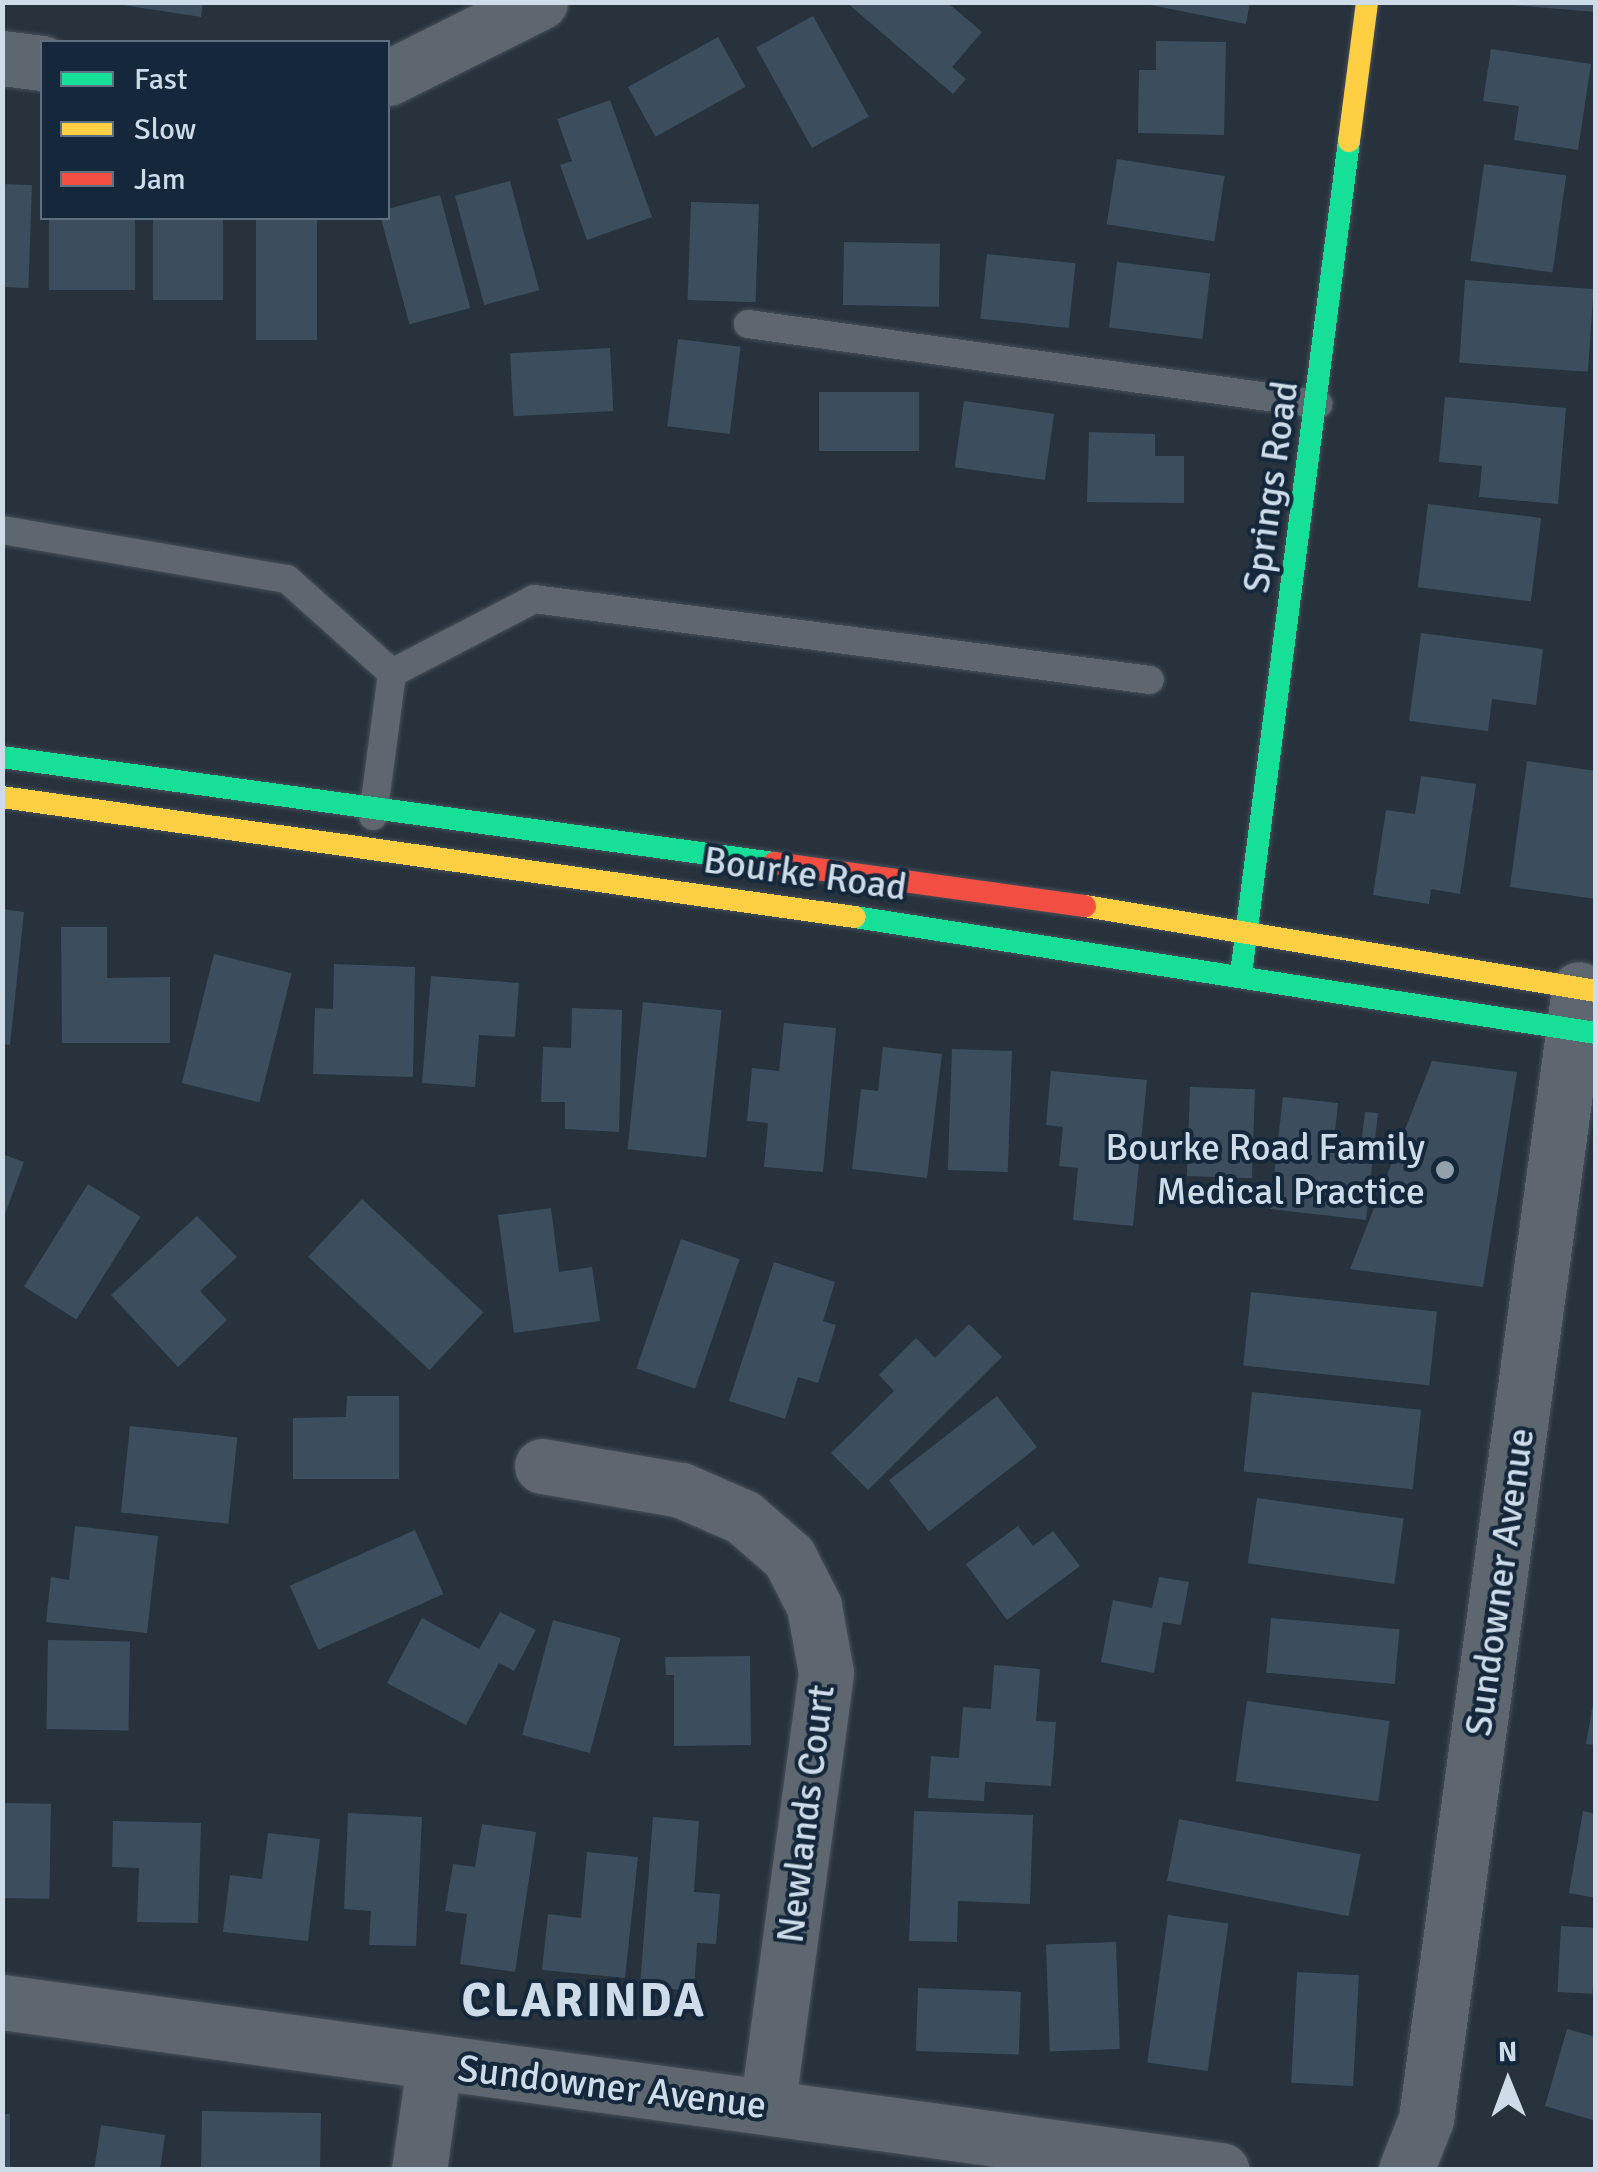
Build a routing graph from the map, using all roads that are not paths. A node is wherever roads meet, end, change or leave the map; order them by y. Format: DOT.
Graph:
graph roads {
  1 [pos="540,2"];
  2 [pos="1367,2"];
  3 [pos="2,58"];
  4 [pos="40,63"];
  5 [pos="390,77"];
  6 [pos="748,324"];
  7 [pos="1318,404"];
  8 [pos="2,530"];
  9 [pos="392,673"];
  10 [pos="1150,680"];
  11 [pos="2,757"];
  12 [pos="2,797"];
  13 [pos="374,808"];
  14 [pos="369,849"];
  15 [pos="1246,932"];
  16 [pos="1240,981"];
  17 [pos="1587,1011"];
  18 [pos="542,1466"];
  19 [pos="2,2002"];
  20 [pos="434,2064"];
  21 [pos="767,2107"];
  22 [pos="419,2170"];
  23 [pos="1221,2170"];
  24 [pos="1406,2170"];
  1 -- 5 [label="street"];
  2 -- 7 [label="main road, Springs Road"];
  3 -- 4 [label="street"];
  6 -- 7 [label="lane"];
  7 -- 15 [label="main road, Springs Road"];
  8 -- 9 [label="lane"];
  9 -- 10 [label="lane"];
  9 -- 13 [label="lane"];
  11 -- 13 [label="main road, Bourke Road"];
  12 -- 14 [label="main road, Bourke Road"];
  13 -- 14 [label="lane"];
  13 -- 15 [label="main road, Bourke Road"];
  14 -- 16 [label="main road, Bourke Road"];
  15 -- 16 [label="main road, Springs Road"];
  15 -- 17 [label="main road, Bourke Road"];
  16 -- 17 [label="main road, Bourke Road"];
  17 -- 24 [label="street, Sundowner Avenue"];
  18 -- 21 [label="street, Newlands Court"];
  19 -- 20 [label="street, Sundowner Avenue"];
  20 -- 21 [label="street, Sundowner Avenue"];
  20 -- 22 [label="street"];
  21 -- 23 [label="street, Sundowner Avenue"];
}
